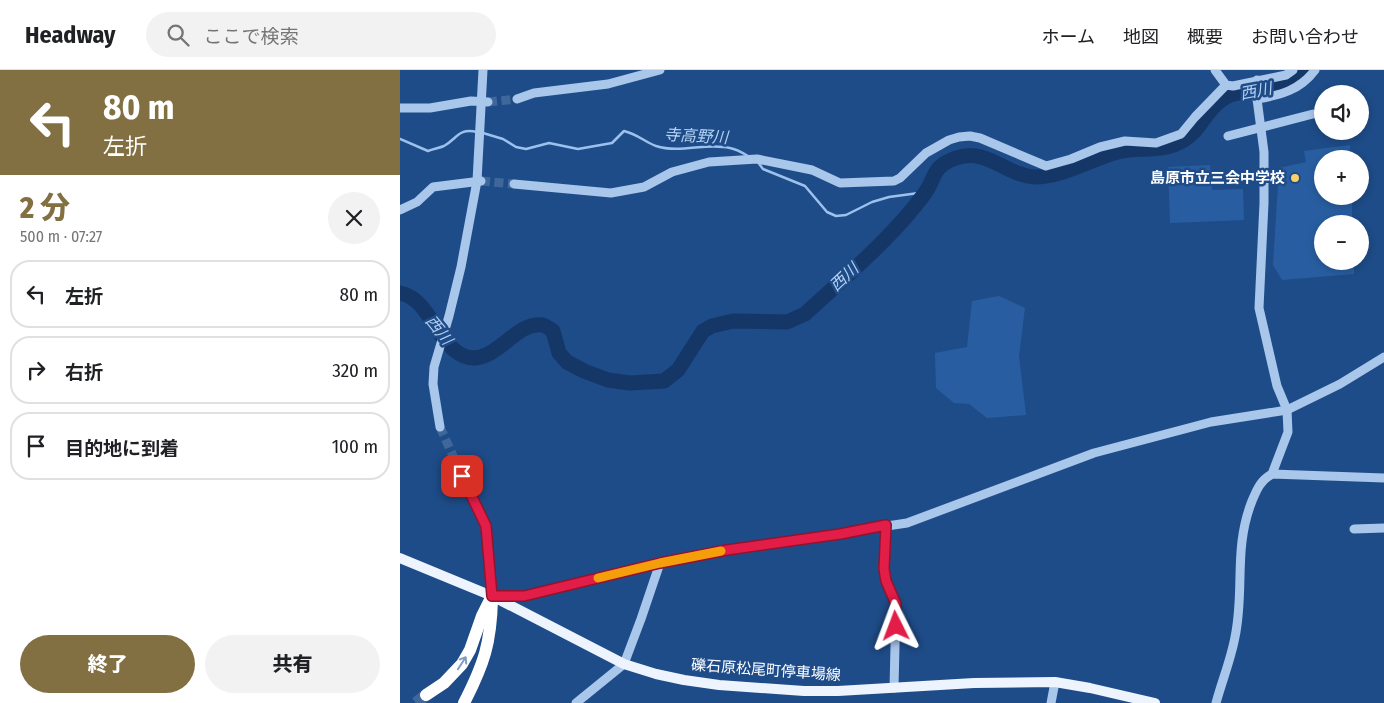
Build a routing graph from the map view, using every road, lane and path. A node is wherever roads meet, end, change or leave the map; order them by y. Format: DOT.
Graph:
graph roads {
  1 [pos="483,70"];
  2 [pos="660,70"];
  3 [pos="1215,70"];
  4 [pos="1293,70"];
  5 [pos="1315,70"];
  6 [pos="1257,82"];
  7 [pos="1226,85"];
  8 [pos="1257,96"];
  9 [pos="517,99"];
  10 [pos="485,102"];
  11 [pos="400,108"];
  12 [pos="1313,114"];
  13 [pos="1261,128"];
  14 [pos="1228,136"];
  15 [pos="479,181"];
  16 [pos="514,184"];
  17 [pos="400,210"];
  18 [pos="1384,357"];
  19 [pos="1287,410"];
  20 [pos="440,427"];
  21 [pos="1272,474"];
  22 [pos="462,476"];
  23 [pos="1384,478"];
  24 [pos="886,525"];
  25 [pos="1354,528"];
  26 [pos="1384,528"];
  27 [pos="400,558"];
  28 [pos="660,563"];
  29 [pos="492,596"];
  30 [pos="624,664"];
  31 [pos="1055,682"];
  32 [pos="894,688"];
  33 [pos="426,695"];
  34 [pos="464,703"];
  35 [pos="576,703"];
  36 [pos="1051,703"];
  37 [pos="1155,703"];
  38 [pos="1216,703"];
  1 -- 10 [label="street"];
  2 -- 9 [label="street"];
  3 -- 7 [label="street"];
  4 -- 6 [label="street"];
  5 -- 8 [label="street"];
  6 -- 7 [label="street"];
  6 -- 8 [label="street"];
  7 -- 16 [label="street"];
  8 -- 13 [label="street"];
  10 -- 11 [label="street"];
  10 -- 15 [label="street"];
  12 -- 13 [label="street"];
  13 -- 14 [label="street"];
  13 -- 19 [label="street"];
  15 -- 17 [label="street"];
  15 -- 20 [label="street"];
  18 -- 19 [label="street"];
  19 -- 21 [label="street"];
  19 -- 24 [label="street"];
  21 -- 23 [label="street"];
  21 -- 38 [label="street"];
  22 -- 29 [label="street"];
  24 -- 28 [label="street"];
  24 -- 32 [label="street"];
  25 -- 26 [label="street"];
  27 -- 29 [label="main road, 礫石原松尾町停車場線"];
  28 -- 29 [label="street"];
  28 -- 30 [label="street"];
  29 -- 30 [label="main road, 礫石原松尾町停車場線"];
  33 -- 29 [label="highway, one-way"];
  29 -- 34 [label="highway"];
  30 -- 32 [label="main road, 礫石原松尾町停車場線"];
  30 -- 35 [label="street"];
  31 -- 32 [label="main road, 礫石原松尾町停車場線"];
  31 -- 36 [label="street"];
  31 -- 37 [label="main road, 礫石原松尾町停車場線"];
}
